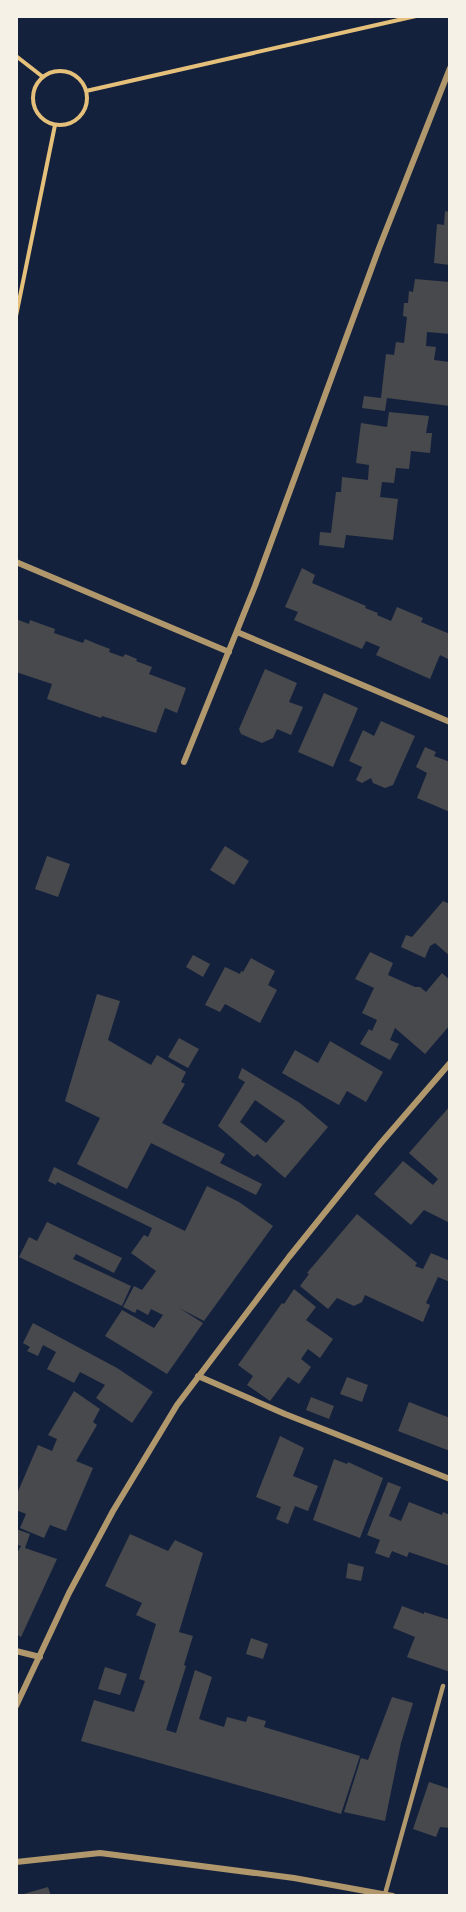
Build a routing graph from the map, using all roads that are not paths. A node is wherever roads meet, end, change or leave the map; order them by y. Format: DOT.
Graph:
graph roads {
  1 [pos="450,68"];
  2 [pos="16,562"];
  3 [pos="237,632"];
  4 [pos="229,652"];
  5 [pos="450,722"];
  6 [pos="184,762"];
  7 [pos="450,1064"];
  8 [pos="198,1376"];
  9 [pos="450,1479"];
  10 [pos="16,1651"];
  11 [pos="40,1657"];
  12 [pos="443,1686"];
  13 [pos="16,1706"];
  14 [pos="16,1862"];
  15 [pos="385,1894"];
  16 [pos="393,1896"];
  1 -- 3 [label="street"];
  2 -- 4 [label="street"];
  3 -- 4 [label="street"];
  3 -- 5 [label="street"];
  4 -- 6 [label="street"];
  7 -- 8 [label="street"];
  8 -- 9 [label="street"];
  8 -- 11 [label="street"];
  10 -- 11 [label="street"];
  11 -- 13 [label="street"];
  12 -- 15 [label="lane"];
  14 -- 15 [label="street"];
  15 -- 16 [label="street"];
}
